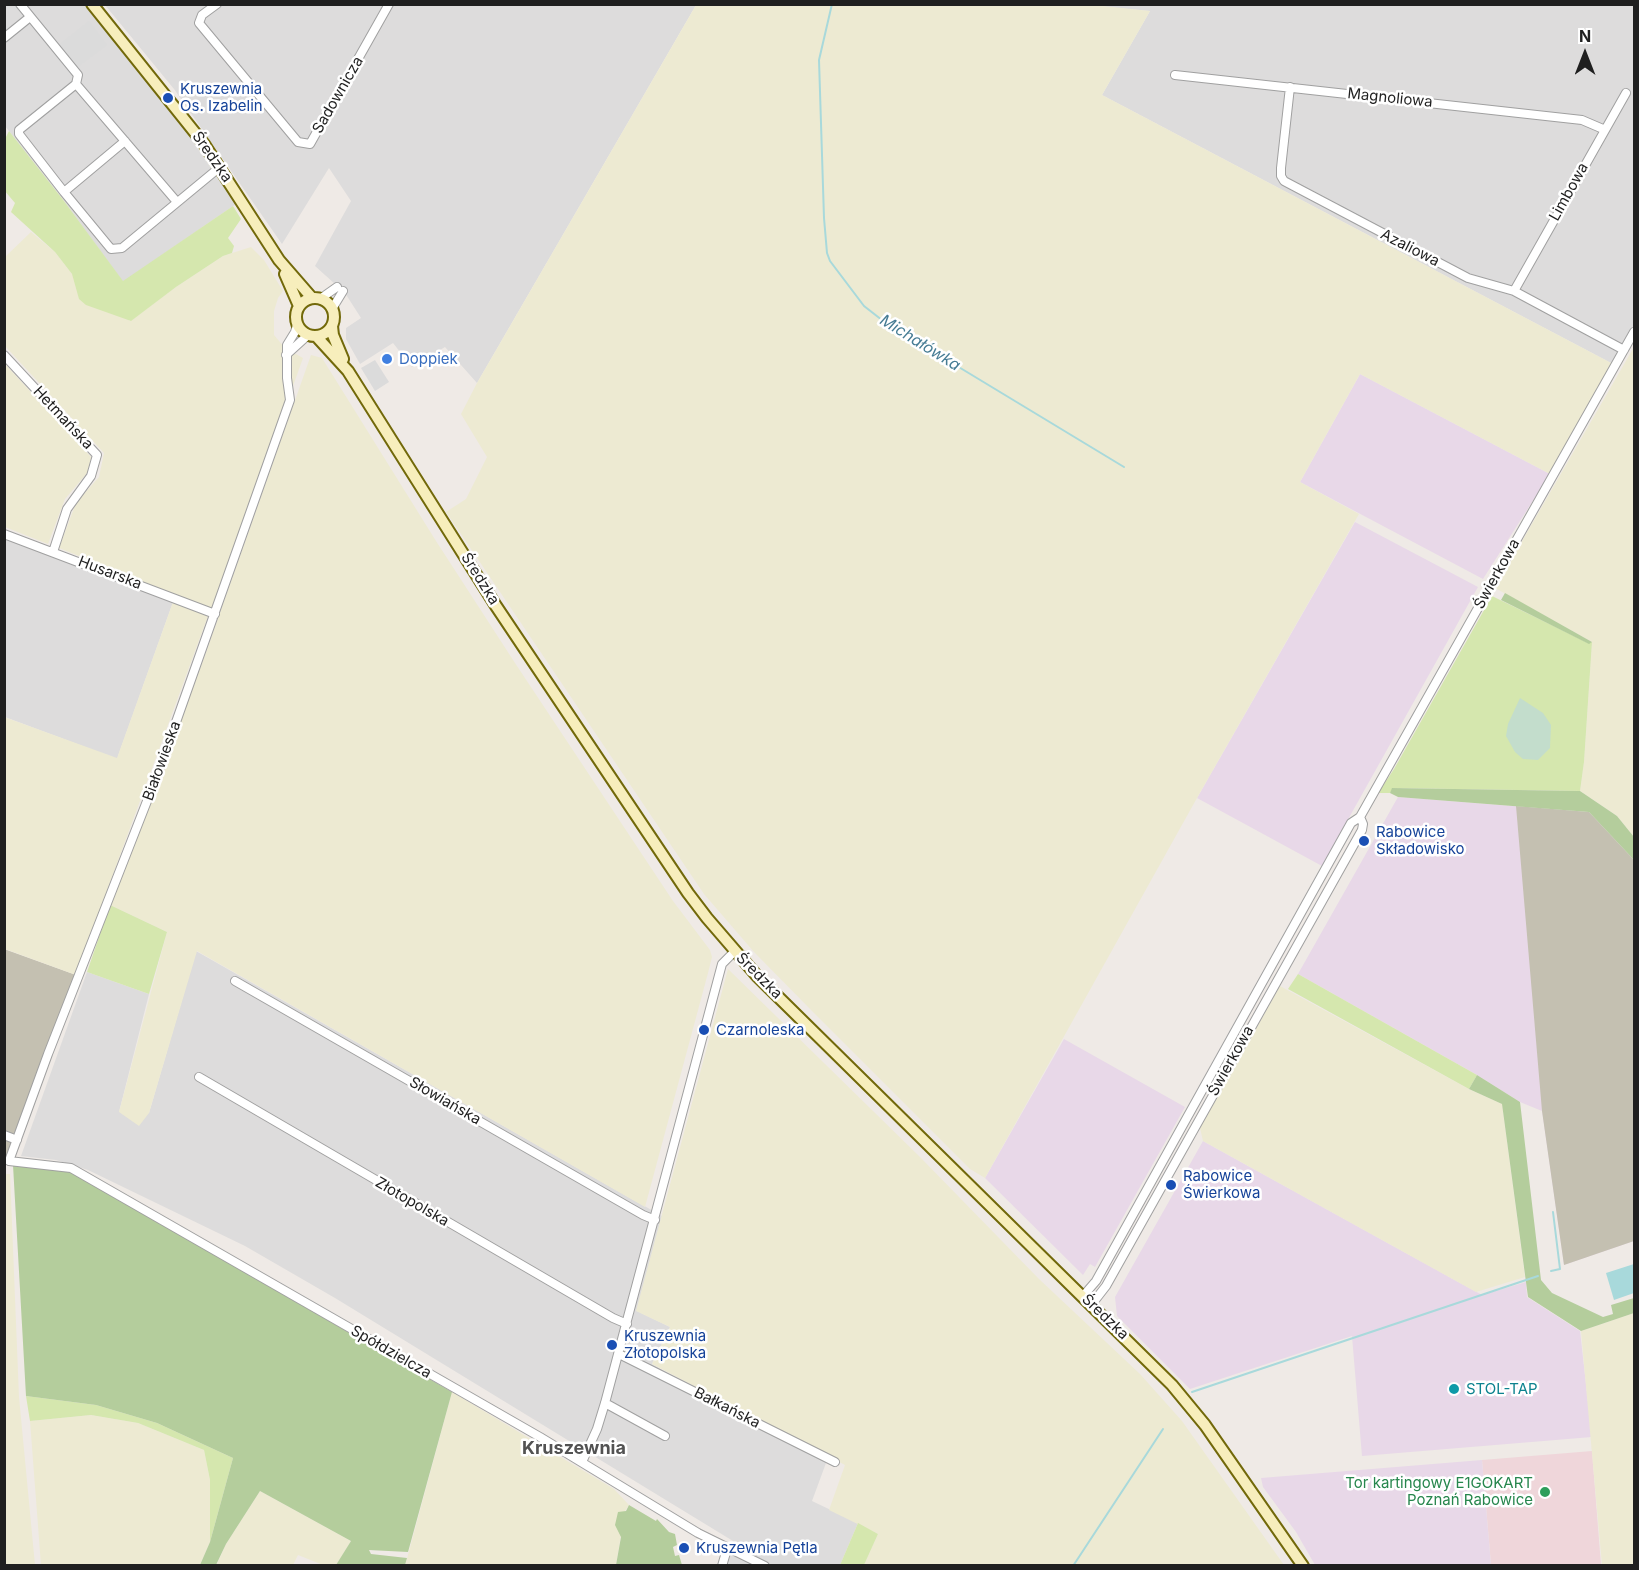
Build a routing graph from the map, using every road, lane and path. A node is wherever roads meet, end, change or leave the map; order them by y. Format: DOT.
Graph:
graph roads {
  1 [pos="20,4"];
  2 [pos="92,4"];
  3 [pos="217,4"];
  4 [pos="389,4"];
  5 [pos="30,17"];
  6 [pos="4,38"];
  7 [pos="1175,75"];
  8 [pos="76,84"];
  9 [pos="1290,87"];
  10 [pos="1626,93"];
  11 [pos="1604,129"];
  12 [pos="125,141"];
  13 [pos="220,167"];
  14 [pos="64,192"];
  15 [pos="177,202"];
  16 [pos="279,260"];
  17 [pos="1514,291"];
  18 [pos="316,299"];
  19 [pos="299,306"];
  20 [pos="332,309"];
  21 [pos="297,325"];
  22 [pos="332,326"];
  23 [pos="1635,332"];
  24 [pos="312,336"];
  25 [pos="1624,350"];
  26 [pos="4,355"];
  27 [pos="286,355"];
  28 [pos="348,371"];
  29 [pos="4,534"];
  30 [pos="53,552"];
  31 [pos="215,614"];
  32 [pos="1360,817"];
  33 [pos="734,952"];
  34 [pos="236,981"];
  35 [pos="199,1077"];
  36 [pos="4,1135"];
  37 [pos="17,1140"];
  38 [pos="9,1161"];
  39 [pos="655,1220"];
  40 [pos="1087,1300"];
  41 [pos="627,1324"];
  42 [pos="619,1354"];
  43 [pos="605,1403"];
  44 [pos="665,1436"];
  45 [pos="582,1462"];
  46 [pos="835,1462"];
  47 [pos="727,1549"];
  48 [pos="722,1566"];
  49 [pos="765,1566"];
  50 [pos="1303,1566"];
  1 -- 5 [label="street"];
  2 -- 13 [label="street, Średzka"];
  3 -- 4 [label="street, Sadownicza"];
  5 -- 6 [label="street"];
  5 -- 8 [label="street"];
  7 -- 9 [label="street, Magnoliowa"];
  8 -- 12 [label="street"];
  8 -- 14 [label="street"];
  9 -- 11 [label="street, Magnoliowa"];
  9 -- 17 [label="street, Azaliowa"];
  10 -- 11 [label="street, Limbowa"];
  11 -- 17 [label="street, Limbowa"];
  12 -- 14 [label="street"];
  12 -- 15 [label="street"];
  13 -- 15 [label="street"];
  13 -- 16 [label="street, Średzka"];
  14 -- 15 [label="street"];
  16 -- 18 [label="street, Średzka"];
  16 -- 19 [label="street, Średzka"];
  17 -- 25 [label="street, Azaliowa"];
  18 -- 19 [label="street"];
  18 -- 20 [label="street"];
  18 -- 20 [label="street"];
  19 -- 21 [label="street"];
  20 -- 22 [label="street"];
  21 -- 24 [label="street"];
  21 -- 27 [label="street, Białowieska"];
  22 -- 24 [label="street"];
  22 -- 28 [label="street, Średzka"];
  23 -- 25 [label="street, Świerkowa"];
  24 -- 27 [label="street"];
  24 -- 28 [label="street, Średzka"];
  25 -- 32 [label="street, Świerkowa"];
  26 -- 30 [label="street, Hetmańska"];
  27 -- 31 [label="street, Białowieska"];
  28 -- 33 [label="street, Średzka"];
  29 -- 30 [label="street, Husarska"];
  30 -- 31 [label="street, Husarska"];
  31 -- 37 [label="street, Białowieska"];
  32 -- 40 [label="street, Świerkowa"];
  32 -- 40 [label="street, Świerkowa"];
  33 -- 39 [label="street"];
  33 -- 40 [label="street, Średzka"];
  34 -- 39 [label="street, Słowiańska"];
  35 -- 41 [label="street, Złotopolska"];
  36 -- 37 [label="street"];
  37 -- 38 [label="street, Białowieska"];
  38 -- 45 [label="street, Spółdzielcza"];
  39 -- 41 [label="street"];
  40 -- 50 [label="street, Średzka"];
  41 -- 42 [label="street"];
  42 -- 43 [label="street"];
  42 -- 46 [label="street, Bałkańska"];
  43 -- 44 [label="street"];
  43 -- 45 [label="street"];
  45 -- 47 [label="street, Spółdzielcza"];
  47 -- 48 [label="street"];
  47 -- 49 [label="street, Spółdzielcza"];
}
